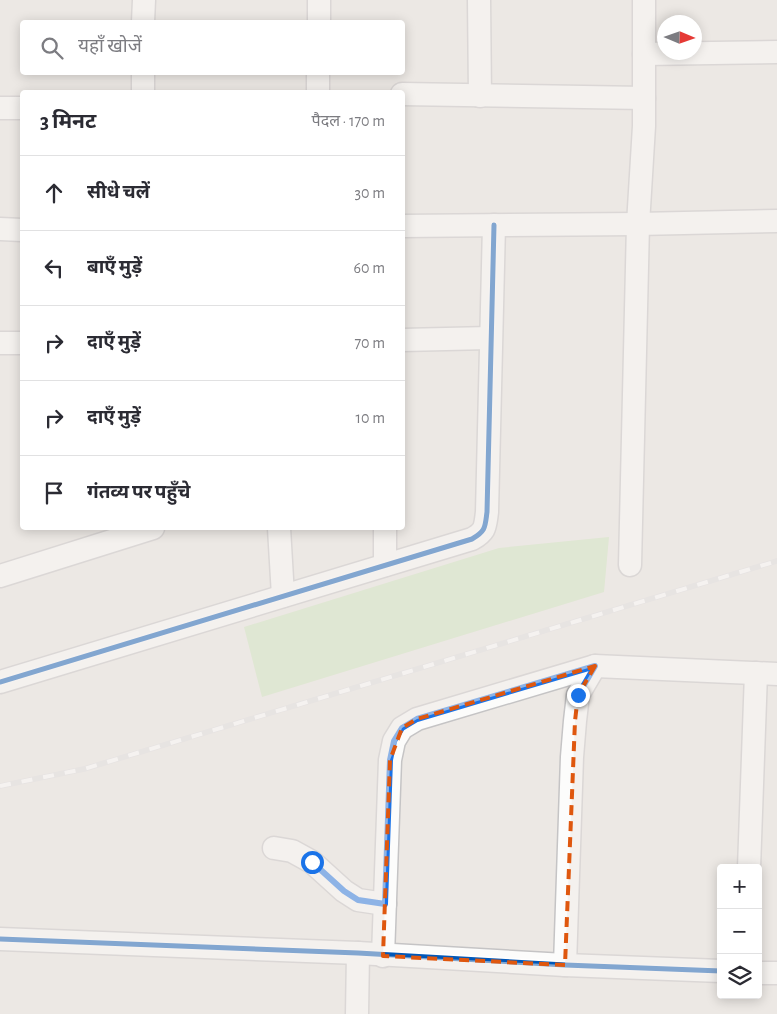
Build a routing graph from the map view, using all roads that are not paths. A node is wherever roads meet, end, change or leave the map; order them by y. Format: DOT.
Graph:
graph roads {
  1 [pos="144,0"];
  2 [pos="319,0"];
  3 [pos="480,0"];
  4 [pos="644,0"];
  5 [pos="144,20"];
  6 [pos="319,20"];
  7 [pos="777,52"];
  8 [pos="644,54"];
  9 [pos="143,75"];
  10 [pos="318,75"];
  11 [pos="143,90"];
  12 [pos="318,90"];
  13 [pos="405,94"];
  14 [pos="480,96"];
  15 [pos="644,98"];
  16 [pos="0,108"];
  17 [pos="20,108"];
  18 [pos="777,221"];
  19 [pos="638,224"];
  20 [pos="494,225"];
  21 [pos="405,226"];
  22 [pos="0,229"];
  23 [pos="20,230"];
  24 [pos="490,338"];
  25 [pos="405,340"];
  26 [pos="0,343"];
  27 [pos="20,343"];
  28 [pos="140,530"];
  29 [pos="279,530"];
  30 [pos="384,530"];
  31 [pos="96,536"];
  32 [pos="385,565"];
  33 [pos="630,565"];
  34 [pos="0,576"];
  35 [pos="283,596"];
  36 [pos="595,666"];
  37 [pos="766,673"];
  38 [pos="0,682"];
  39 [pos="274,848"];
  40 [pos="749,864"];
  41 [pos="385,904"];
  42 [pos="0,939"];
  43 [pos="358,953"];
  44 [pos="383,956"];
  45 [pos="565,965"];
  46 [pos="717,971"];
  47 [pos="762,973"];
  48 [pos="777,974"];
  49 [pos="357,1014"];
  1 -- 5 [label="street"];
  2 -- 6 [label="street"];
  3 -- 14 [label="street"];
  4 -- 8 [label="street"];
  7 -- 8 [label="street"];
  8 -- 15 [label="street"];
  9 -- 11 [label="street"];
  10 -- 12 [label="street"];
  13 -- 14 [label="street"];
  14 -- 15 [label="street"];
  15 -- 19 [label="street"];
  16 -- 17 [label="street"];
  18 -- 19 [label="street"];
  19 -- 20 [label="street"];
  19 -- 33 [label="street"];
  20 -- 21 [label="street"];
  20 -- 24 [label="street"];
  22 -- 23 [label="street"];
  24 -- 25 [label="street"];
  24 -- 32 [label="street"];
  26 -- 27 [label="street"];
  28 -- 31 [label="street"];
  29 -- 35 [label="street"];
  30 -- 32 [label="street"];
  31 -- 34 [label="street"];
  32 -- 35 [label="street"];
  35 -- 38 [label="street"];
  36 -- 37 [label="street"];
  36 -- 41 [label="street"];
  36 -- 45 [label="street"];
  37 -- 40 [label="street"];
  39 -- 41 [label="street"];
  41 -- 44 [label="street"];
  42 -- 43 [label="street"];
  43 -- 44 [label="street"];
  43 -- 49 [label="street"];
  44 -- 45 [label="street"];
  45 -- 46 [label="street"];
  47 -- 48 [label="street"];
}
